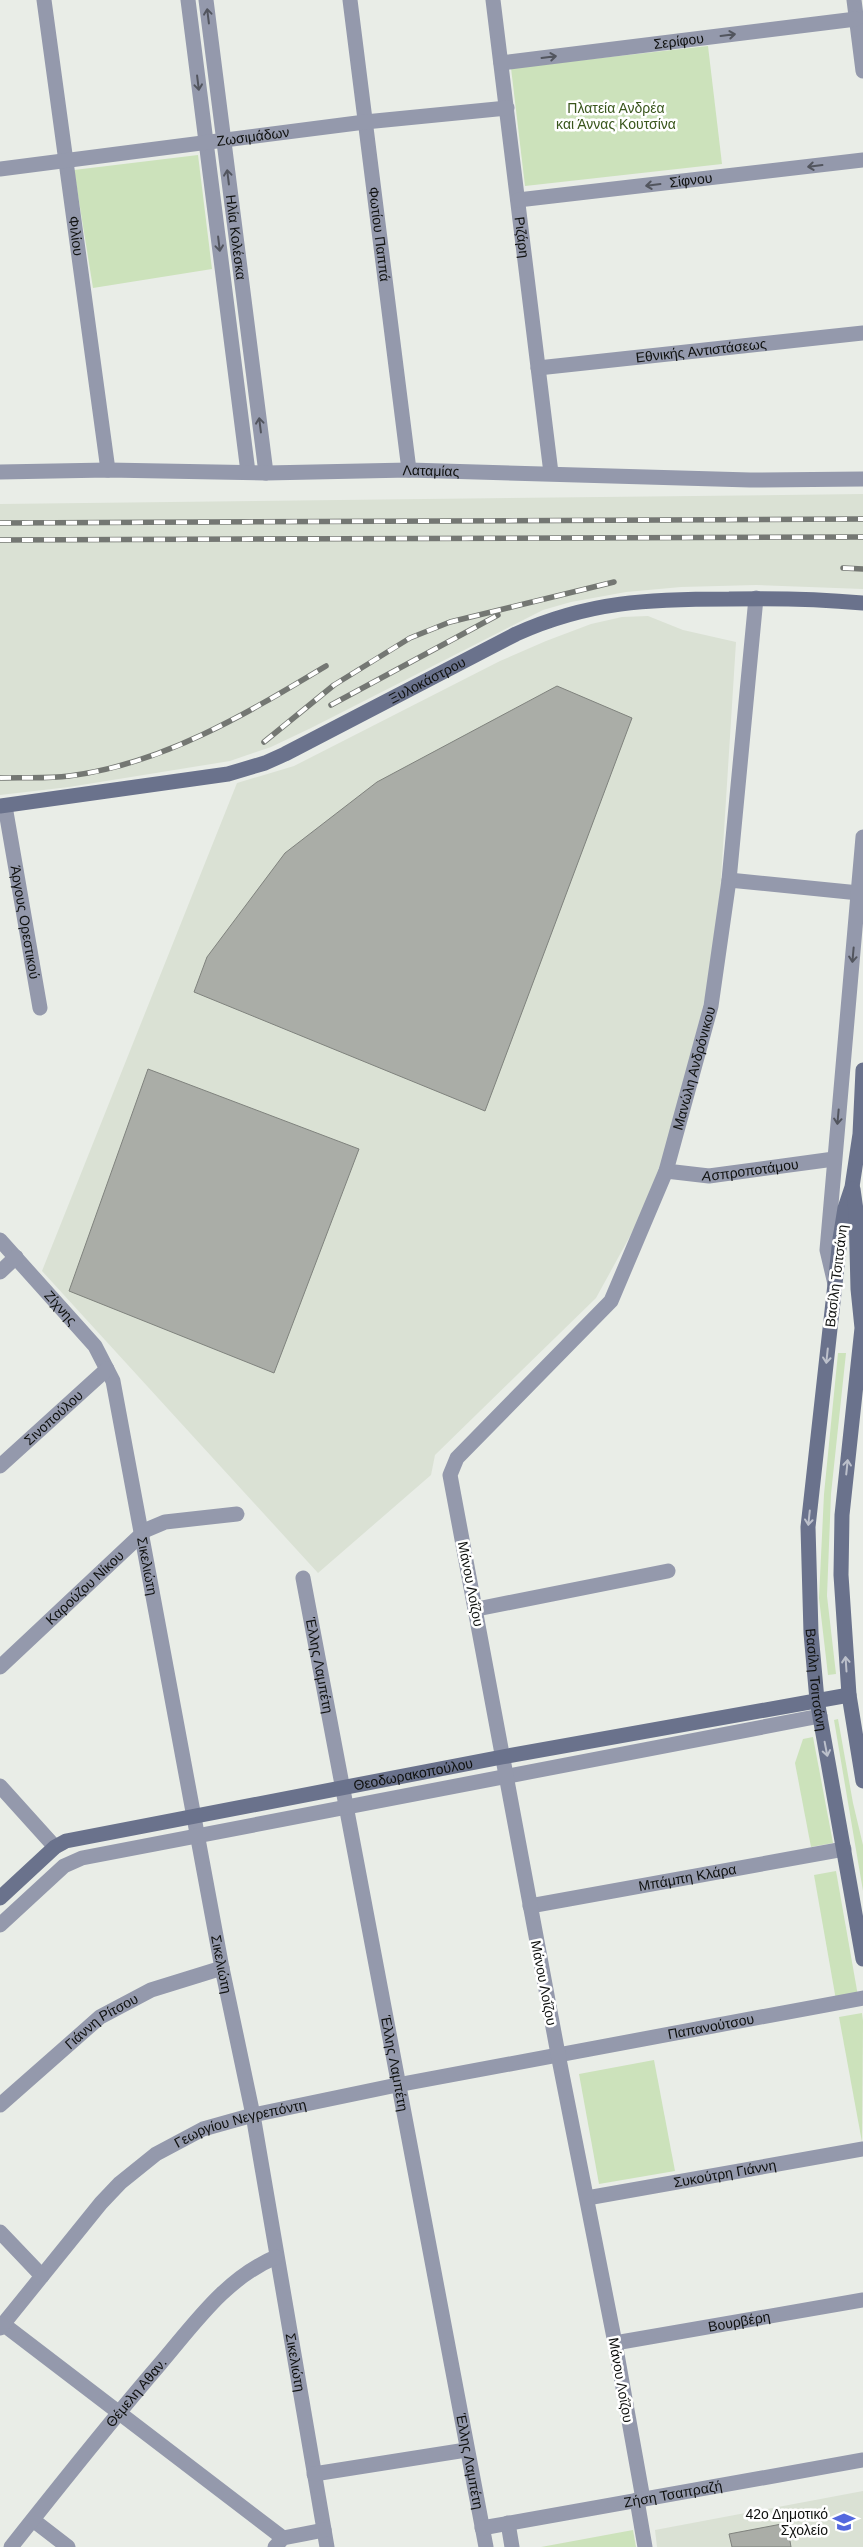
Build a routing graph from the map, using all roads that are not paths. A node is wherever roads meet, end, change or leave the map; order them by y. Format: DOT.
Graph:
graph roads {
  1 [pos="44,0"];
  2 [pos="188,0"];
  3 [pos="206,0"];
  4 [pos="350,0"];
  5 [pos="493,0"];
  6 [pos="854,0"];
  7 [pos="856,19"];
  8 [pos="501,63"];
  9 [pos="863,71"];
  10 [pos="507,108"];
  11 [pos="366,122"];
  12 [pos="224,140"];
  13 [pos="206,143"];
  14 [pos="66,160"];
  15 [pos="863,160"];
  16 [pos="0,169"];
  17 [pos="518,200"];
  18 [pos="863,332"];
  19 [pos="538,368"];
  20 [pos="108,470"];
  21 [pos="410,470"];
  22 [pos="0,472"];
  23 [pos="248,472"];
  24 [pos="266,473"];
  25 [pos="551,473"];
  26 [pos="863,479"];
  27 [pos="756,598"];
  28 [pos="863,603"];
  29 [pos="2,806"];
  30 [pos="863,837"];
  31 [pos="728,880"];
  32 [pos="859,893"];
  33 [pos="40,1008"];
  34 [pos="863,1070"];
  35 [pos="834,1159"];
  36 [pos="666,1171"];
  37 [pos="852,1187"];
  38 [pos="0,1240"];
  39 [pos="16,1257"];
  40 [pos="0,1272"];
  41 [pos="835,1284"];
  42 [pos="861,1288"];
  43 [pos="110,1375"];
  44 [pos="0,1466"];
  45 [pos="452,1466"];
  46 [pos="237,1514"];
  47 [pos="140,1534"];
  48 [pos="668,1571"];
  49 [pos="303,1578"];
  50 [pos="476,1609"];
  51 [pos="0,1667"];
  52 [pos="849,1696"];
  53 [pos="817,1700"];
  54 [pos="820,1716"];
  55 [pos="502,1758"];
  56 [pos="505,1776"];
  57 [pos="863,1781"];
  58 [pos="0,1786"];
  59 [pos="342,1789"];
  60 [pos="346,1807"];
  61 [pos="194,1816"];
  62 [pos="198,1834"];
  63 [pos="55,1847"];
  64 [pos="844,1850"];
  65 [pos="0,1898"];
  66 [pos="530,1906"];
  67 [pos="0,1925"];
  68 [pos="863,1959"];
  69 [pos="222,1968"];
  70 [pos="863,1998"];
  71 [pos="558,2054"];
  72 [pos="397,2085"];
  73 [pos="0,2105"];
  74 [pos="253,2114"];
  75 [pos="863,2149"];
  76 [pos="587,2198"];
  77 [pos="0,2232"];
  78 [pos="276,2257"];
  79 [pos="42,2276"];
  80 [pos="863,2300"];
  81 [pos="2,2326"];
  82 [pos="615,2343"];
  83 [pos="119,2412"];
  84 [pos="466,2450"];
  85 [pos="863,2460"];
  86 [pos="314,2474"];
  87 [pos="640,2500"];
  88 [pos="33,2520"];
  89 [pos="508,2523"];
  90 [pos="482,2528"];
  91 [pos="324,2530"];
  92 [pos="279,2543"];
  93 [pos="12,2547"];
  94 [pos="68,2547"];
  95 [pos="327,2547"];
  96 [pos="486,2547"];
  97 [pos="512,2547"];
  98 [pos="645,2547"];
  1 -- 14 [label="street, Φιλίου"];
  2 -- 13 [label="street, Ηλία Κολέσκα, one-way"];
  12 -- 3 [label="street, Ηλία Κολέσκα, one-way"];
  4 -- 11 [label="street, Φωτίου Παππά"];
  5 -- 8 [label="street, Ριζάρη"];
  6 -- 7 [label="street"];
  8 -- 7 [label="street, Σερίφου, one-way"];
  7 -- 9 [label="street"];
  8 -- 10 [label="street, Ριζάρη"];
  10 -- 11 [label="street, Ζωσιμάδων"];
  10 -- 17 [label="street, Ριζάρη"];
  11 -- 12 [label="street, Ζωσιμάδων"];
  11 -- 21 [label="street, Φωτίου Παππά"];
  12 -- 13 [label="street, Ζωσιμάδων"];
  24 -- 12 [label="street, Ηλία Κολέσκα, one-way"];
  13 -- 14 [label="street, Ζωσιμάδων"];
  13 -- 23 [label="street, Ηλία Κολέσκα, one-way"];
  14 -- 16 [label="street, Ζωσιμάδων"];
  14 -- 20 [label="street, Φιλίου"];
  15 -- 17 [label="street, Σίφνου, one-way"];
  17 -- 19 [label="street, Ριζάρη"];
  18 -- 19 [label="street, Εθνικής Αντιστάσεως"];
  19 -- 25 [label="street, Ριζάρη"];
  20 -- 22 [label="street, Λαταμίας"];
  20 -- 23 [label="street, Λαταμίας"];
  21 -- 24 [label="street, Λαταμίας"];
  21 -- 25 [label="street, Λαταμίας"];
  23 -- 24 [label="street, Λαταμίας"];
  25 -- 26 [label="street, Λαταμίας"];
  27 -- 28 [label="street, Ξυλοκάστρου"];
  27 -- 29 [label="street, Ξυλοκάστρου"];
  27 -- 31 [label="street, Μανώλη Ανδρόνικου"];
  29 -- 33 [label="street, Άργους Ορεστικού"];
  30 -- 32 [label="street"];
  31 -- 32 [label="street"];
  31 -- 36 [label="street, Μανώλη Ανδρόνικου"];
  32 -- 35 [label="street, one-way"];
  34 -- 37 [label="street"];
  35 -- 36 [label="street, Ασπροποτάμου"];
  35 -- 41 [label="street"];
  36 -- 45 [label="street, Μανώλη Ανδρόνικου"];
  37 -- 41 [label="street, Βασίλη Τσιτσάνη"];
  37 -- 42 [label="street, Βασίλη Τσιτσάνη"];
  38 -- 39 [label="street, Ζίχνης"];
  39 -- 40 [label="street"];
  39 -- 43 [label="street, Ζίχνης"];
  41 -- 53 [label="street, Βασίλη Τσιτσάνη, one-way"];
  52 -- 42 [label="street, Βασίλη Τσιτσάνη, one-way"];
  43 -- 44 [label="street, Σινοπούλου"];
  43 -- 47 [label="street, Σικελιώτη"];
  45 -- 50 [label="street, Μάνου Λοΐζου"];
  46 -- 47 [label="street, Καρούζου Νίκου"];
  47 -- 51 [label="street, Καρούζου Νίκου"];
  47 -- 61 [label="street, Σικελιώτη"];
  48 -- 50 [label="street"];
  49 -- 59 [label="street, Έλλης Λαμπέτη"];
  50 -- 55 [label="street, Μάνου Λοΐζου"];
  52 -- 53 [label="street, Θεοδωρακοπούλου"];
  52 -- 57 [label="street, Βασίλη Τσιτσάνη"];
  53 -- 54 [label="street, Βασίλη Τσιτσάνη"];
  53 -- 55 [label="street, Θεοδωρακοπούλου"];
  54 -- 56 [label="street"];
  54 -- 64 [label="street, Βασίλη Τσιτσάνη, one-way"];
  55 -- 56 [label="street, Μάνου Λοΐζου"];
  55 -- 59 [label="street, Θεοδωρακοπούλου"];
  56 -- 60 [label="street"];
  56 -- 66 [label="street, Μάνου Λοΐζου"];
  58 -- 63 [label="street"];
  59 -- 60 [label="street, Έλλης Λαμπέτη"];
  59 -- 61 [label="street, Θεοδωρακοπούλου"];
  60 -- 62 [label="street"];
  60 -- 72 [label="street, Έλλης Λαμπέτη"];
  61 -- 62 [label="street, Σικελιώτη"];
  61 -- 63 [label="street, Θεοδωρακοπούλου"];
  62 -- 67 [label="street"];
  62 -- 69 [label="street, Σικελιώτη"];
  63 -- 65 [label="street, Θεοδωρακοπούλου"];
  64 -- 66 [label="street, Μπάμπη Κλάρα"];
  64 -- 68 [label="street, Βασίλη Τσιτσάνη"];
  66 -- 71 [label="street, Μάνου Λοΐζου"];
  69 -- 73 [label="street, Γιάννη Ρίτσου"];
  69 -- 74 [label="street, Σικελιώτη"];
  70 -- 71 [label="street, Παπανούτσου"];
  71 -- 72 [label="street, Γεωργίου Νεγρεπόντη"];
  71 -- 76 [label="street, Μάνου Λοΐζου"];
  72 -- 74 [label="street, Γεωργίου Νεγρεπόντη"];
  72 -- 84 [label="street, Έλλης Λαμπέτη"];
  74 -- 78 [label="street, Σικελιώτη"];
  74 -- 79 [label="street, Γεωργίου Νεγρεπόντη"];
  75 -- 76 [label="street, Συκούτρη Γιάννη"];
  76 -- 82 [label="street, Μάνου Λοΐζου"];
  77 -- 79 [label="street"];
  78 -- 83 [label="street, Θέμελη Αθαν."];
  78 -- 86 [label="street, Σικελιώτη"];
  79 -- 81 [label="street, Γεωργίου Νεγρεπόντη"];
  80 -- 82 [label="street, Βουρβέρη"];
  81 -- 83 [label="street"];
  82 -- 87 [label="street, Μάνου Λοΐζου"];
  83 -- 88 [label="street, Θέμελη Αθαν."];
  83 -- 92 [label="street"];
  84 -- 86 [label="street"];
  84 -- 90 [label="street, Έλλης Λαμπέτη"];
  85 -- 87 [label="street, Ζήση Τσαπραζή"];
  86 -- 91 [label="street, Σικελιώτη"];
  87 -- 89 [label="street, Ζήση Τσαπραζή"];
  87 -- 98 [label="street, Μάνου Λοΐζου"];
  88 -- 93 [label="street, Θέμελη Αθαν."];
  88 -- 94 [label="street"];
  89 -- 90 [label="street, Ζήση Τσαπραζή"];
  89 -- 97 [label="street"];
  90 -- 96 [label="street, Έλλης Λαμπέτη"];
  91 -- 92 [label="street"];
  91 -- 95 [label="street, Σικελιώτη"];
}
